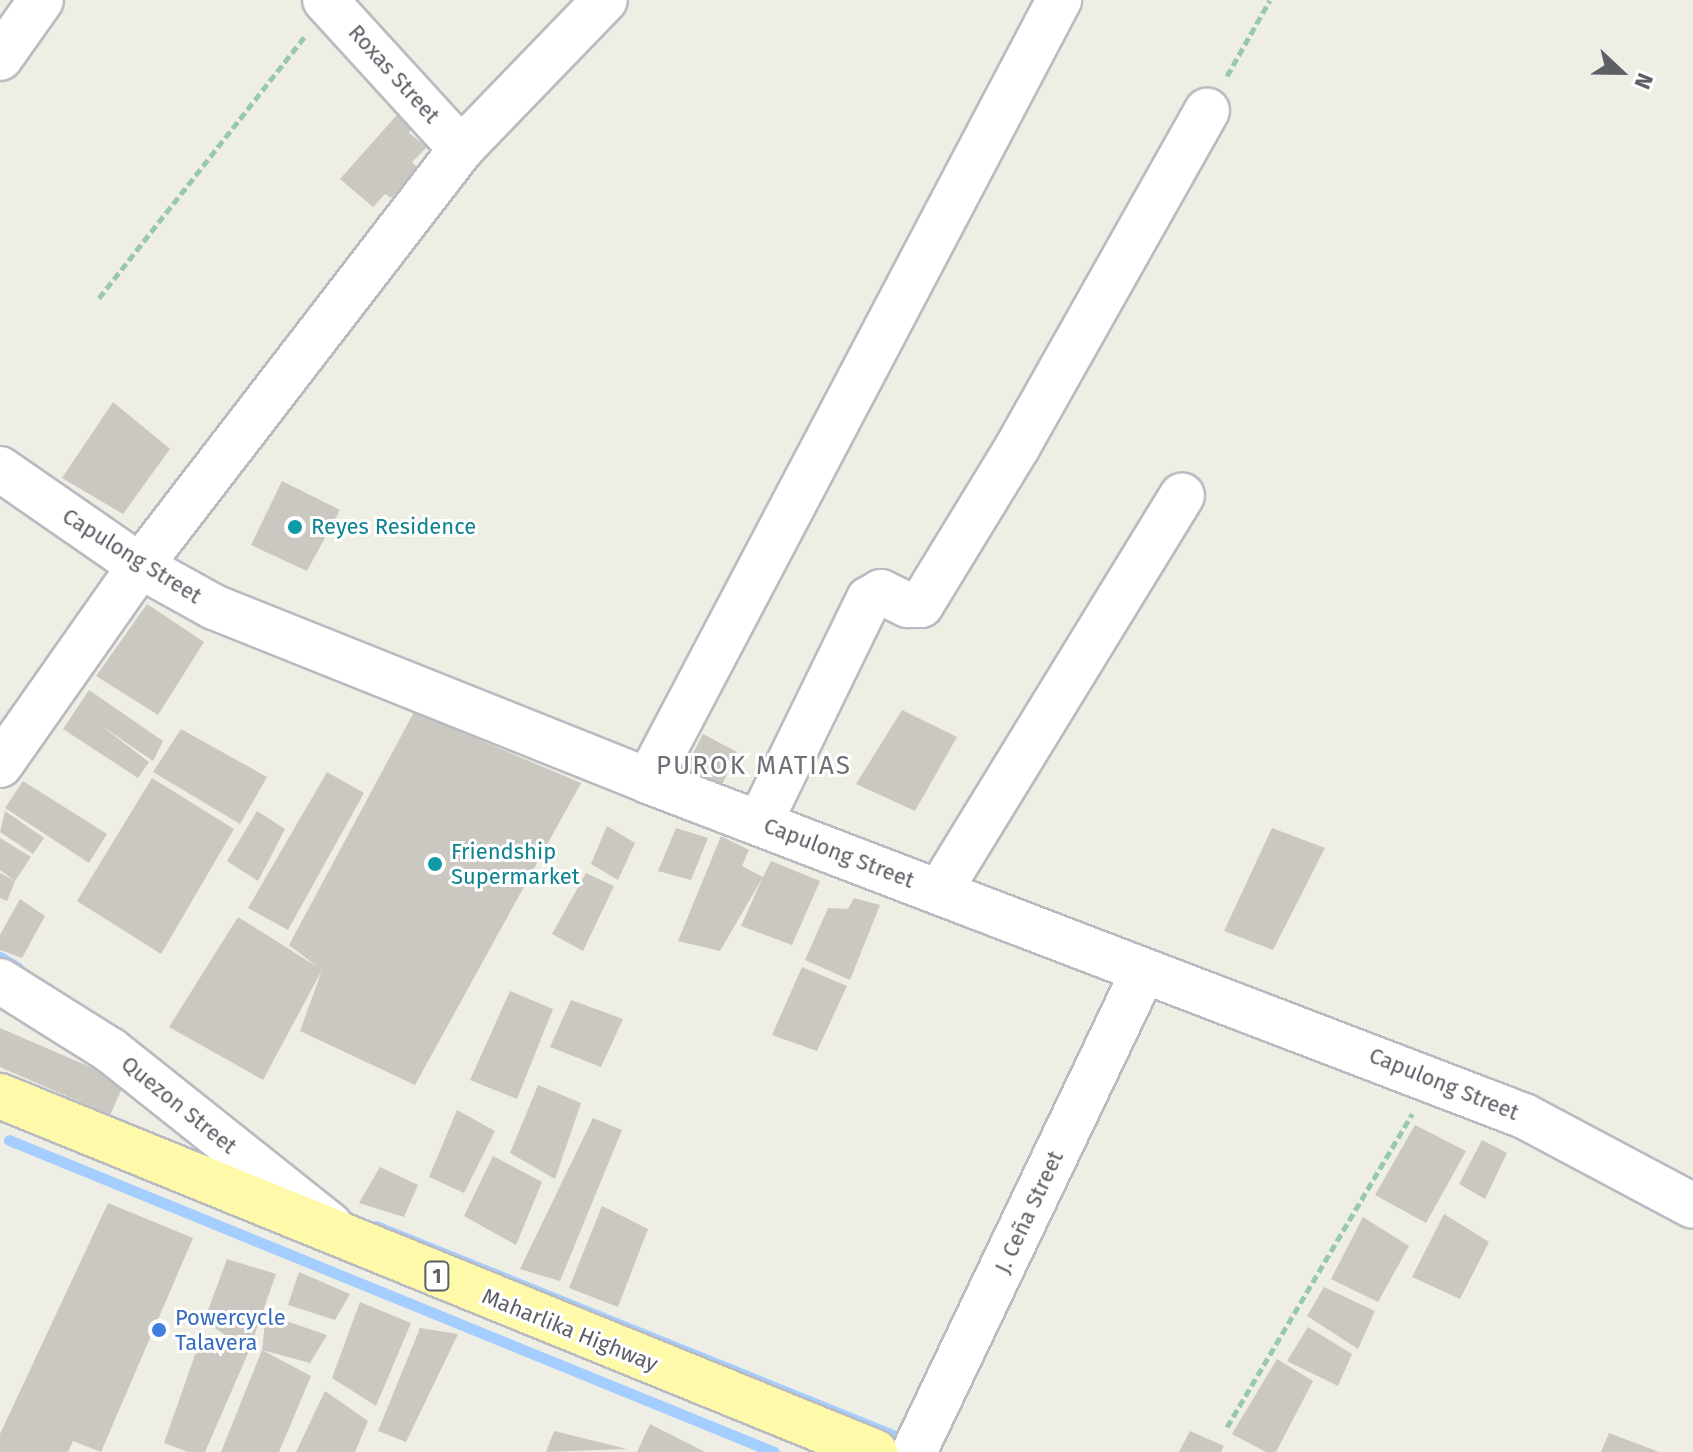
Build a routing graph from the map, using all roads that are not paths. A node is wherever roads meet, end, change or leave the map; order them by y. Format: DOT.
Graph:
graph roads {
  1 [pos="41,0"];
  2 [pos="605,0"];
  3 [pos="1059,0"];
  4 [pos="328,2"];
  5 [pos="0,58"];
  6 [pos="1207,111"];
  7 [pos="461,149"];
  8 [pos="0,469"];
  9 [pos="1182,496"];
  10 [pos="140,566"];
  11 [pos="0,765"];
  12 [pos="648,781"];
  13 [pos="760,822"];
  14 [pos="939,892"];
  15 [pos="1143,972"];
  16 [pos="0,981"];
  17 [pos="0,1096"];
  18 [pos="1693,1206"];
  19 [pos="350,1241"];
  20 [pos="875,1452"];
  21 [pos="914,1452"];
  1 -- 5 [label="street"];
  2 -- 7 [label="street"];
  3 -- 12 [label="street"];
  4 -- 7 [label="street, Roxas Street"];
  6 -- 13 [label="street"];
  7 -- 10 [label="street"];
  8 -- 10 [label="street, Capulong Street"];
  9 -- 14 [label="street"];
  10 -- 11 [label="street"];
  10 -- 12 [label="street, Capulong Street"];
  12 -- 13 [label="street, Capulong Street"];
  13 -- 14 [label="street, Capulong Street"];
  14 -- 15 [label="street, Capulong Street"];
  15 -- 18 [label="street, Capulong Street"];
  15 -- 21 [label="street, J. Ceña Street"];
  16 -- 19 [label="street, Quezon Street"];
  17 -- 19 [label="main road, Maharlika Highway / 1"];
  19 -- 20 [label="main road, Maharlika Highway / 1"];
}
